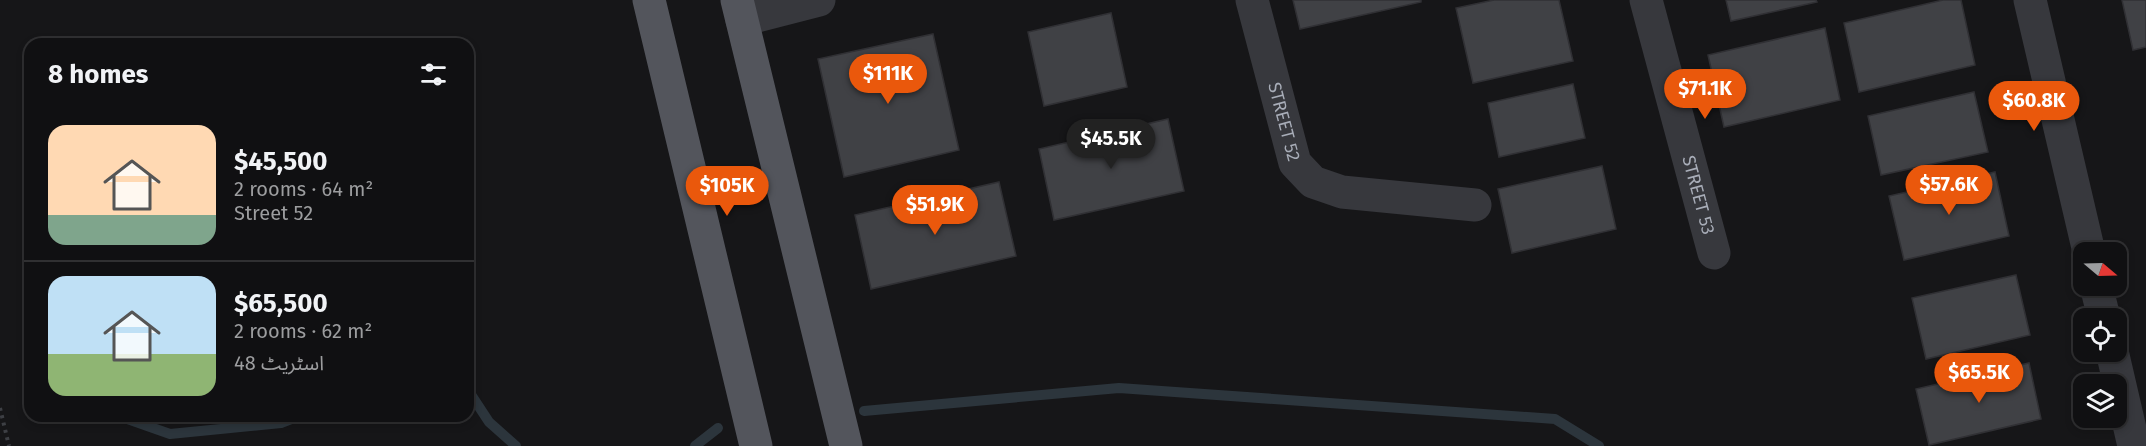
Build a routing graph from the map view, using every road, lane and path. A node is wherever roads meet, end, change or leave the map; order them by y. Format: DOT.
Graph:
graph roads {
  1 [pos="649,0"];
  2 [pos="819,0"];
  3 [pos="1252,0"];
  4 [pos="1646,0"];
  5 [pos="2030,0"];
  6 [pos="739,10"];
  7 [pos="1475,205"];
  8 [pos="2087,242"];
  9 [pos="1714,253"];
  10 [pos="2115,362"];
  11 [pos="0,408"];
  12 [pos="9,446"];
  13 [pos="756,446"];
  14 [pos="846,446"];
  15 [pos="2134,446"];
  1 -- 13 [label="main road"];
  2 -- 6 [label="street"];
  3 -- 7 [label="street, STREET 52"];
  4 -- 9 [label="street, STREET 53"];
  5 -- 8 [label="street"];
  6 -- 14 [label="main road"];
  10 -- 15 [label="street"];
  11 -- 12 [label="path"];
}
